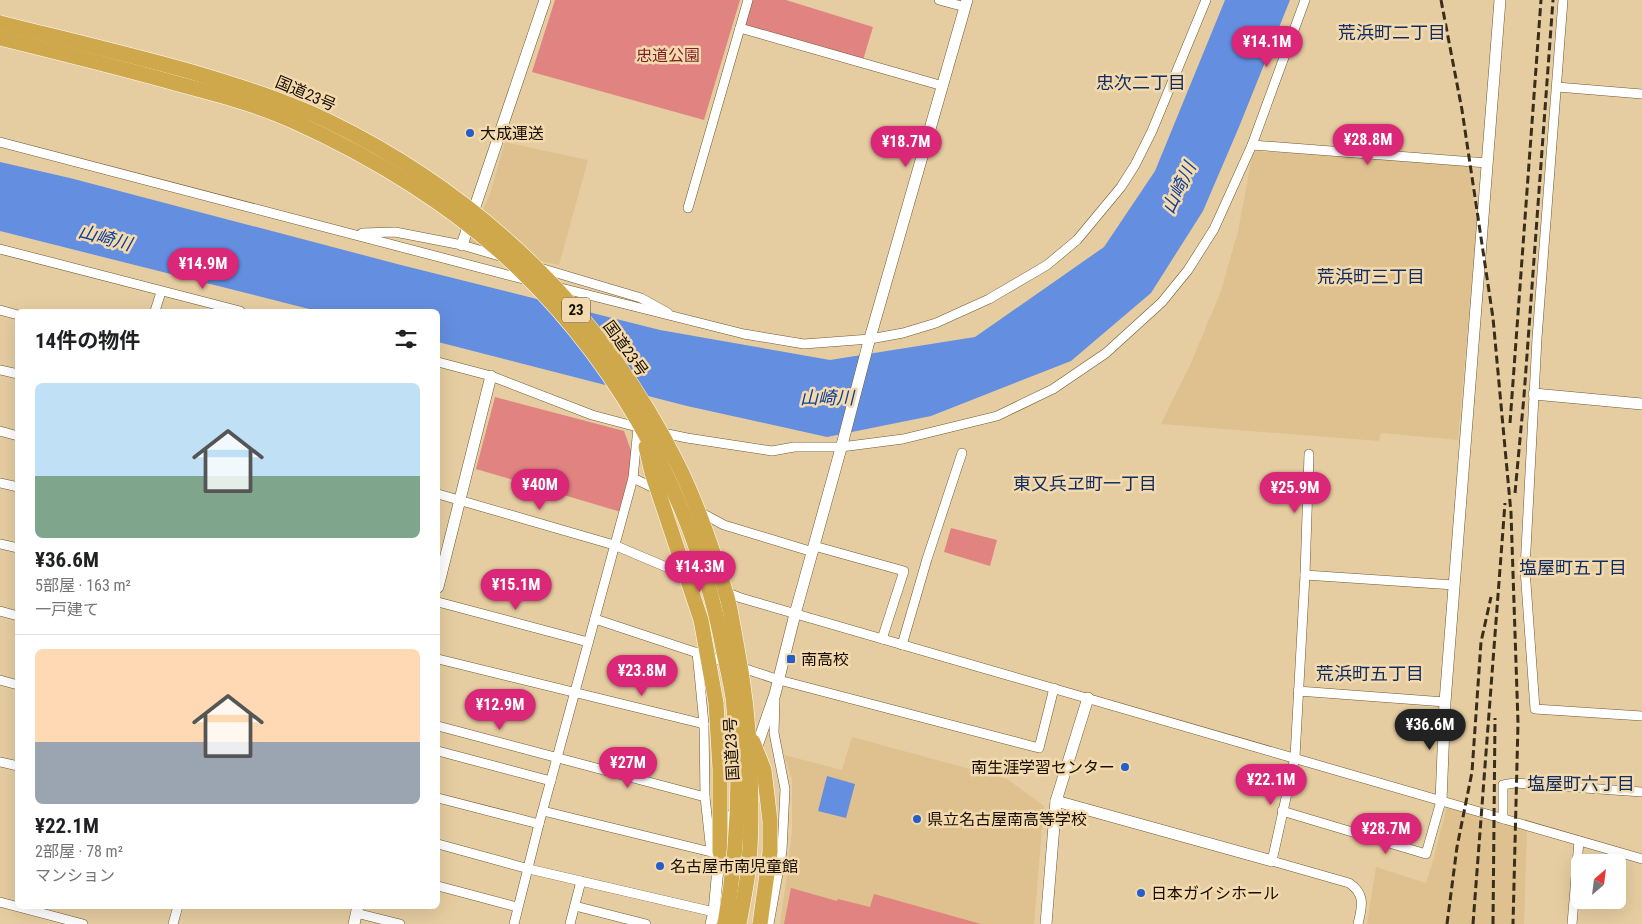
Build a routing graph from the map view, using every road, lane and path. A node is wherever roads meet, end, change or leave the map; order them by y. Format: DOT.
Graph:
graph roads {
  1 [pos="545,0"];
  2 [pos="748,0"];
  3 [pos="939,0"];
  4 [pos="1206,0"];
  5 [pos="1305,0"];
  6 [pos="1500,0"];
  7 [pos="1564,0"];
  8 [pos="966,4"];
  9 [pos="0,23"];
  10 [pos="740,28"];
  11 [pos="0,38"];
  12 [pos="943,86"];
  13 [pos="1557,87"];
  14 [pos="1642,94"];
  15 [pos="0,142"];
  16 [pos="1252,145"];
  17 [pos="1487,163"];
  18 [pos="688,208"];
  19 [pos="351,234"];
  20 [pos="462,245"];
  21 [pos="0,249"];
  22 [pos="161,292"];
  23 [pos="156,309"];
  24 [pos="232,309"];
  25 [pos="0,310"];
  26 [pos="15,314"];
  27 [pos="679,320"];
  28 [pos="869,342"];
  29 [pos="440,363"];
  30 [pos="0,370"];
  31 [pos="15,373"];
  32 [pos="491,376"];
  33 [pos="1534,394"];
  34 [pos="1642,404"];
  35 [pos="639,425"];
  36 [pos="0,431"];
  37 [pos="15,435"];
  38 [pos="842,444"];
  39 [pos="962,454"];
  40 [pos="1309,454"];
  41 [pos="633,478"];
  42 [pos="0,483"];
  43 [pos="15,486"];
  44 [pos="440,495"];
  45 [pos="460,500"];
  46 [pos="0,544"];
  47 [pos="614,544"];
  48 [pos="15,547"];
  49 [pos="814,549"];
  50 [pos="1305,575"];
  51 [pos="440,579"];
  52 [pos="1454,586"];
  53 [pos="440,603"];
  54 [pos="0,611"];
  55 [pos="795,614"];
  56 [pos="15,615"];
  57 [pos="595,619"];
  58 [pos="882,638"];
  59 [pos="588,642"];
  60 [pos="902,645"];
  61 [pos="697,652"];
  62 [pos="440,659"];
  63 [pos="0,680"];
  64 [pos="779,680"];
  65 [pos="15,683"];
  66 [pos="1054,688"];
  67 [pos="1298,690"];
  68 [pos="575,693"];
  69 [pos="776,694"];
  70 [pos="1088,698"];
  71 [pos="1445,702"];
  72 [pos="1642,716"];
  73 [pos="704,724"];
  74 [pos="440,727"];
  75 [pos="749,729"];
  76 [pos="440,752"];
  77 [pos="1295,757"];
  78 [pos="557,758"];
  79 [pos="0,762"];
  80 [pos="15,765"];
  81 [pos="551,781"];
  82 [pos="1642,792"];
  83 [pos="705,797"];
  84 [pos="440,799"];
  85 [pos="1056,801"];
  86 [pos="1441,801"];
  87 [pos="543,811"];
  88 [pos="1282,811"];
  89 [pos="1504,819"];
  90 [pos="539,824"];
  91 [pos="1579,841"];
  92 [pos="440,845"];
  93 [pos="717,854"];
  94 [pos="1642,859"];
  95 [pos="1272,861"];
  96 [pos="529,869"];
  97 [pos="581,881"];
  98 [pos="440,887"];
  99 [pos="0,902"];
  100 [pos="15,906"];
  101 [pos="575,906"];
  102 [pos="517,907"];
  103 [pos="24,909"];
  104 [pos="177,909"];
  105 [pos="714,912"];
  106 [pos="356,914"];
  107 [pos="70,922"];
  108 [pos="83,924"];
  109 [pos="173,924"];
  110 [pos="400,924"];
  111 [pos="514,924"];
  112 [pos="570,924"];
  113 [pos="646,924"];
  114 [pos="711,924"];
  115 [pos="725,924"];
  116 [pos="739,924"];
  117 [pos="760,924"];
  118 [pos="769,924"];
  119 [pos="1046,924"];
  120 [pos="1358,924"];
  121 [pos="1572,924"];
  1 -- 20 [label="street"];
  2 -- 10 [label="street"];
  3 -- 8 [label="street"];
  4 -- 28 [label="street"];
  5 -- 16 [label="street"];
  6 -- 17 [label="street"];
  7 -- 13 [label="street"];
  8 -- 12 [label="street"];
  9 -- 75 [label="highway, 国道23号 / 23, bridge"];
  10 -- 12 [label="street"];
  10 -- 18 [label="street"];
  11 -- 35 [label="highway, 国道23号 / 23, bridge"];
  12 -- 28 [label="street"];
  13 -- 14 [label="street"];
  13 -- 33 [label="street"];
  15 -- 19 [label="street"];
  16 -- 17 [label="street"];
  16 -- 38 [label="street"];
  17 -- 52 [label="street"];
  19 -- 20 [label="street"];
  19 -- 27 [label="street"];
  20 -- 27 [label="street"];
  21 -- 22 [label="street"];
  22 -- 23 [label="street"];
  22 -- 24 [label="street"];
  25 -- 26 [label="street"];
  27 -- 28 [label="street"];
  28 -- 38 [label="street"];
  29 -- 32 [label="street"];
  30 -- 31 [label="street"];
  32 -- 35 [label="street"];
  32 -- 45 [label="street"];
  33 -- 34 [label="street"];
  33 -- 72 [label="street"];
  35 -- 38 [label="street"];
  35 -- 41 [label="street"];
  35 -- 93 [label="highway, bridge"];
  35 -- 115 [label="highway, 国道23号 / 23, bridge"];
  36 -- 37 [label="street"];
  38 -- 49 [label="street"];
  39 -- 60 [label="street"];
  40 -- 50 [label="street"];
  41 -- 47 [label="street"];
  41 -- 49 [label="street"];
  42 -- 43 [label="street"];
  44 -- 45 [label="street"];
  45 -- 47 [label="street"];
  45 -- 51 [label="street"];
  46 -- 48 [label="street"];
  47 -- 55 [label="street"];
  47 -- 57 [label="street"];
  49 -- 55 [label="street"];
  49 -- 58 [label="street"];
  50 -- 52 [label="street"];
  50 -- 67 [label="street"];
  52 -- 71 [label="street"];
  53 -- 59 [label="street"];
  54 -- 56 [label="street"];
  55 -- 58 [label="street"];
  55 -- 64 [label="street"];
  57 -- 59 [label="street"];
  57 -- 61 [label="street"];
  58 -- 60 [label="street"];
  59 -- 68 [label="street"];
  60 -- 66 [label="street"];
  61 -- 64 [label="street"];
  61 -- 73 [label="street"];
  62 -- 68 [label="street"];
  63 -- 65 [label="street"];
  64 -- 66 [label="street"];
  64 -- 69 [label="street"];
  66 -- 70 [label="street"];
  67 -- 71 [label="street"];
  67 -- 77 [label="street"];
  68 -- 73 [label="street"];
  68 -- 78 [label="street"];
  69 -- 93 [label="street"];
  69 -- 118 [label="street"];
  70 -- 77 [label="street"];
  70 -- 85 [label="street"];
  71 -- 86 [label="street"];
  73 -- 83 [label="street"];
  74 -- 78 [label="street"];
  75 -- 116 [label="highway, 国道23号 / 23, bridge"];
  75 -- 117 [label="highway, bridge"];
  76 -- 81 [label="street"];
  77 -- 86 [label="street"];
  77 -- 88 [label="street"];
  78 -- 81 [label="street"];
  78 -- 83 [label="street"];
  79 -- 80 [label="street"];
  81 -- 87 [label="street"];
  82 -- 89 [label="street"];
  83 -- 93 [label="street"];
  84 -- 90 [label="street"];
  85 -- 95 [label="street"];
  85 -- 119 [label="street"];
  86 -- 88 [label="street"];
  86 -- 89 [label="street"];
  87 -- 90 [label="street"];
  87 -- 93 [label="street"];
  88 -- 95 [label="street"];
  89 -- 91 [label="street"];
  90 -- 96 [label="street"];
  91 -- 94 [label="street"];
  91 -- 121 [label="street"];
  92 -- 96 [label="street"];
  93 -- 105 [label="street"];
  95 -- 120 [label="street"];
  96 -- 97 [label="street"];
  96 -- 102 [label="street"];
  97 -- 101 [label="street"];
  97 -- 105 [label="street"];
  98 -- 102 [label="street"];
  99 -- 100 [label="street"];
  101 -- 112 [label="street"];
  101 -- 113 [label="street"];
  102 -- 111 [label="street"];
  103 -- 107 [label="street"];
  104 -- 109 [label="street"];
  105 -- 114 [label="street"];
  106 -- 110 [label="street"];
  107 -- 108 [label="street"];
}
